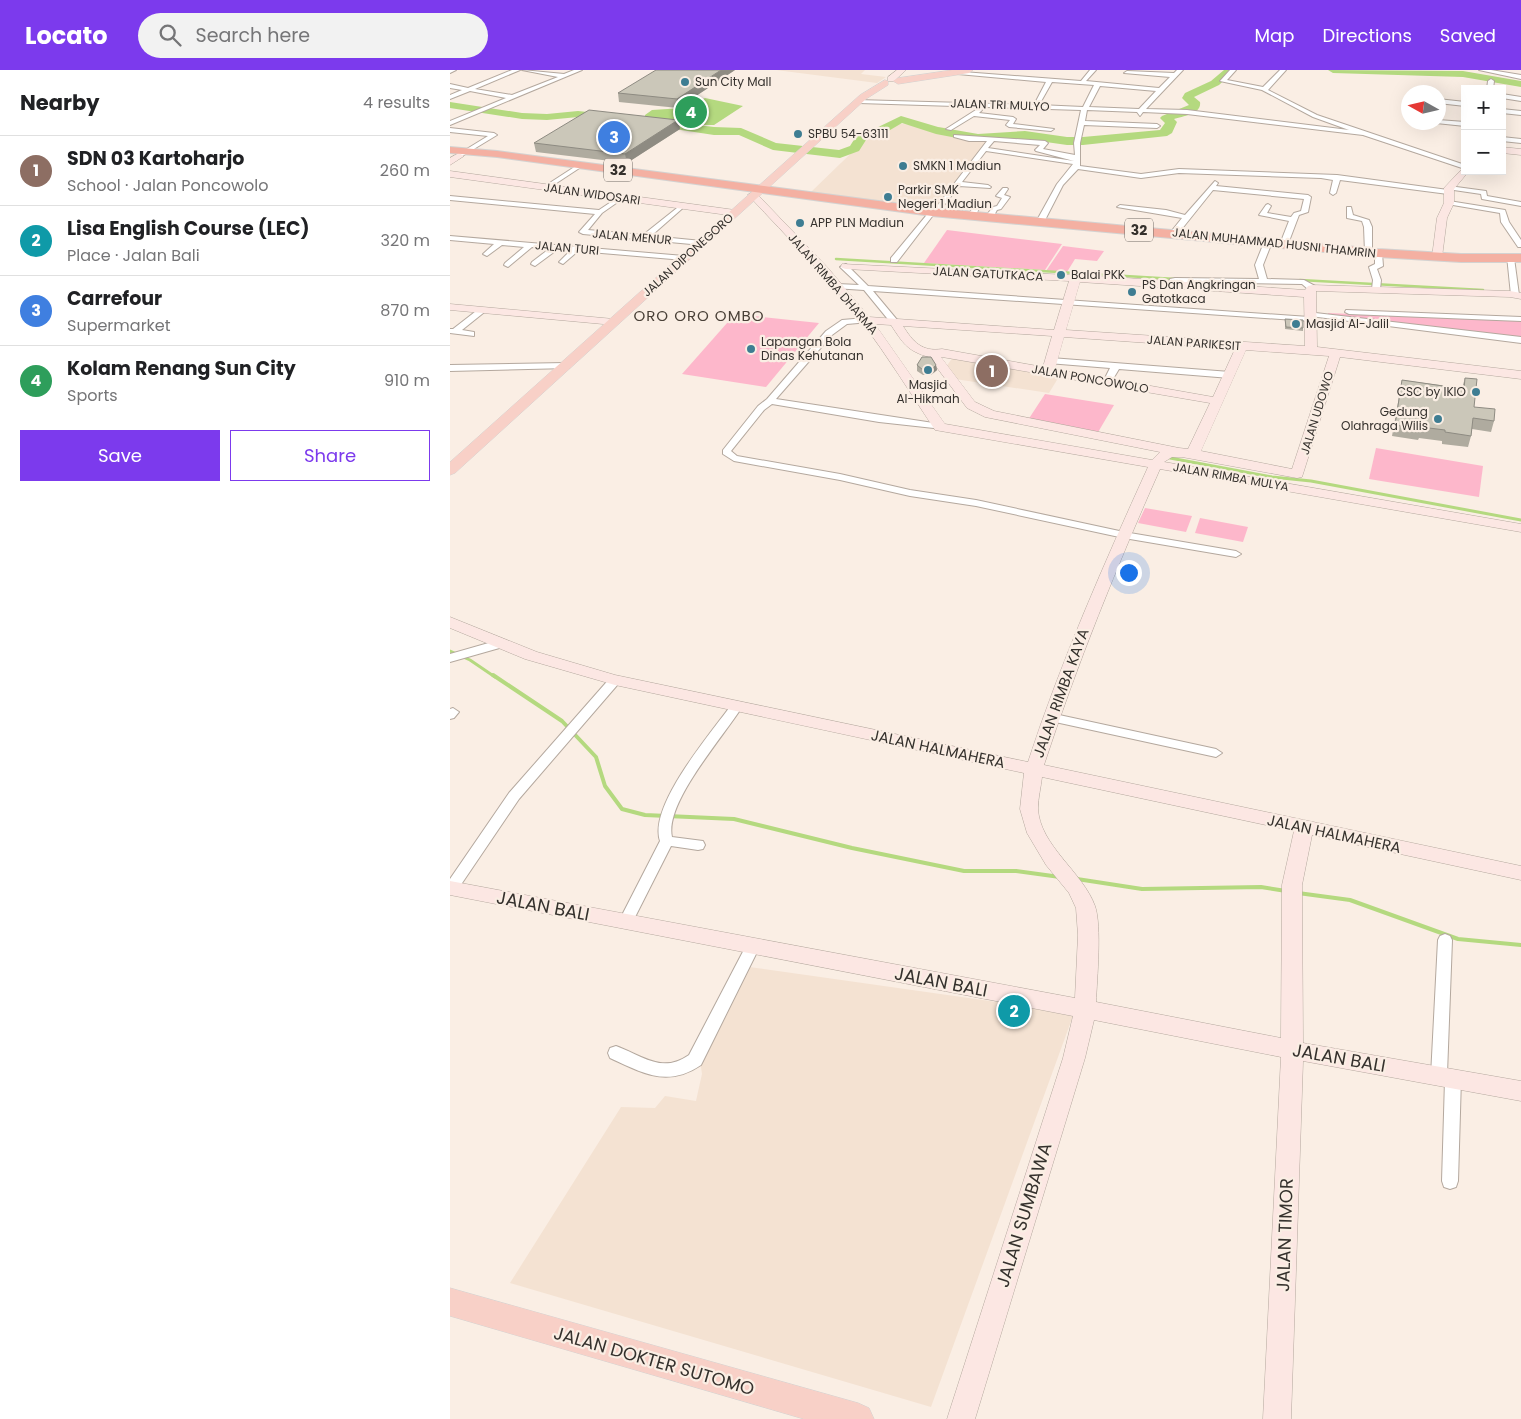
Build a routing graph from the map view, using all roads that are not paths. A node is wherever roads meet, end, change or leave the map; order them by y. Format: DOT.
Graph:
graph roads {
  1 [pos="517,70"];
  2 [pos="525,70"];
  3 [pos="579,70"];
  4 [pos="902,70"];
  5 [pos="969,70"];
  6 [pos="1093,70"];
  7 [pos="1180,70"];
  8 [pos="1233,70"];
  9 [pos="1283,70"];
  10 [pos="1482,70"];
  11 [pos="1507,72"];
  12 [pos="950,73"];
  13 [pos="1127,73"];
  14 [pos="1174,75"];
  15 [pos="564,76"];
  16 [pos="1521,77"];
  17 [pos="1050,80"];
  18 [pos="891,81"];
  19 [pos="1491,81"];
  20 [pos="1083,82"];
  21 [pos="1098,84"];
  22 [pos="1490,85"];
  23 [pos="450,86"];
  24 [pos="1264,89"];
  25 [pos="470,90"];
  26 [pos="1161,90"];
  27 [pos="1506,96"];
  28 [pos="450,97"];
  29 [pos="514,97"];
  30 [pos="1521,98"];
  31 [pos="860,101"];
  32 [pos="1446,102"];
  33 [pos="988,104"];
  34 [pos="1461,104"];
  35 [pos="1036,106"];
  36 [pos="1085,108"];
  37 [pos="1141,110"];
  38 [pos="1506,112"];
  39 [pos="973,114"];
  40 [pos="1521,114"];
  41 [pos="1315,116"];
  42 [pos="1270,122"];
  43 [pos="450,123"];
  44 [pos="1082,123"];
  45 [pos="1446,123"];
  46 [pos="1461,124"];
  47 [pos="1136,126"];
  48 [pos="1157,126"];
  49 [pos="1051,128"];
  50 [pos="949,129"];
  51 [pos="450,130"];
  52 [pos="1362,133"];
  53 [pos="956,136"];
  54 [pos="992,139"];
  55 [pos="1506,139"];
  56 [pos="1521,141"];
  57 [pos="984,149"];
  58 [pos="1506,150"];
  59 [pos="1521,152"];
  60 [pos="459,154"];
  61 [pos="1077,162"];
  62 [pos="581,166"];
  63 [pos="1461,166"];
  64 [pos="1224,173"];
  65 [pos="450,174"];
  66 [pos="1300,175"];
  67 [pos="1462,175"];
  68 [pos="1337,177"];
  69 [pos="958,184"];
  70 [pos="1300,186"];
  71 [pos="547,187"];
  72 [pos="988,187"];
  73 [pos="1211,188"];
  74 [pos="1005,189"];
  75 [pos="756,193"];
  76 [pos="1333,193"];
  77 [pos="1449,195"];
  78 [pos="450,198"];
  79 [pos="620,198"];
  80 [pos="1521,204"];
  81 [pos="682,206"];
  82 [pos="1268,206"];
  83 [pos="1120,207"];
  84 [pos="1349,208"];
  85 [pos="600,212"];
  86 [pos="934,212"];
  87 [pos="735,213"];
  88 [pos="989,217"];
  89 [pos="1186,217"];
  90 [pos="1293,219"];
  91 [pos="1040,222"];
  92 [pos="1174,233"];
  93 [pos="450,238"];
  94 [pos="644,238"];
  95 [pos="1268,242"];
  96 [pos="500,243"];
  97 [pos="702,243"];
  98 [pos="1284,244"];
  99 [pos="530,245"];
  100 [pos="1521,245"];
  101 [pos="556,247"];
  102 [pos="576,249"];
  103 [pos="1374,252"];
  104 [pos="486,254"];
  105 [pos="1437,257"];
  106 [pos="684,258"];
  107 [pos="1516,258"];
  108 [pos="894,260"];
  109 [pos="563,262"];
  110 [pos="535,264"];
  111 [pos="508,265"];
  112 [pos="846,266"];
  113 [pos="1076,279"];
  114 [pos="1263,280"];
  115 [pos="1172,285"];
  116 [pos="837,286"];
  117 [pos="867,288"];
  118 [pos="1312,288"];
  119 [pos="1376,289"];
  120 [pos="1518,295"];
  121 [pos="1069,302"];
  122 [pos="450,307"];
  123 [pos="483,310"];
  124 [pos="1310,315"];
  125 [pos="866,320"];
  126 [pos="1521,320"];
  127 [pos="894,321"];
  128 [pos="614,322"];
  129 [pos="455,332"];
  130 [pos="472,334"];
  131 [pos="1060,334"];
  132 [pos="1521,340"];
  133 [pos="451,342"];
  134 [pos="1242,346"];
  135 [pos="1311,350"];
  136 [pos="1336,352"];
  137 [pos="933,354"];
  138 [pos="566,366"];
  139 [pos="1050,366"];
  140 [pos="1116,366"];
  141 [pos="450,368"];
  142 [pos="1230,375"];
  143 [pos="1521,375"];
  144 [pos="1107,382"];
  145 [pos="770,401"];
  146 [pos="1217,401"];
  147 [pos="940,427"];
  148 [pos="1174,451"];
  149 [pos="1193,454"];
  150 [pos="1156,464"];
  151 [pos="450,470"];
  152 [pos="1521,528"];
  153 [pos="1124,535"];
  154 [pos="1236,554"];
  155 [pos="450,622"];
  156 [pos="499,644"];
  157 [pos="459,656"];
  158 [pos="615,680"];
  159 [pos="736,706"];
  160 [pos="1050,717"];
  161 [pos="1216,754"];
  162 [pos="1034,769"];
  163 [pos="1304,827"];
  164 [pos="667,841"];
  165 [pos="698,845"];
  166 [pos="1521,873"];
  167 [pos="450,889"];
  168 [pos="626,921"];
  169 [pos="1445,940"];
  170 [pos="754,946"];
  171 [pos="1085,1010"];
  172 [pos="1292,1050"];
  173 [pos="616,1053"];
  174 [pos="1446,1077"];
  175 [pos="1521,1091"];
  176 [pos="1450,1182"];
  177 [pos="450,1302"];
  178 [pos="858,1419"];
  179 [pos="961,1419"];
  180 [pos="1277,1419"];
  1 -- 25 [label="street"];
  2 -- 15 [label="street"];
  3 -- 15 [label="street"];
  4 -- 18 [label="main road"];
  5 -- 12 [label="main road"];
  6 -- 20 [label="street"];
  7 -- 14 [label="street"];
  8 -- 24 [label="street"];
  9 -- 24 [label="street"];
  10 -- 11 [label="street"];
  11 -- 16 [label="street"];
  12 -- 17 [label="street"];
  12 -- 18 [label="main road"];
  13 -- 14 [label="street"];
  14 -- 26 [label="street"];
  15 -- 29 [label="street"];
  17 -- 20 [label="street"];
  17 -- 35 [label="street"];
  18 -- 31 [label="main road, JALAN DIPONEGORO"];
  19 -- 22 [label="street"];
  20 -- 21 [label="street"];
  21 -- 26 [label="street"];
  21 -- 36 [label="street"];
  23 -- 25 [label="street"];
  24 -- 41 [label="street"];
  25 -- 28 [label="street"];
  25 -- 29 [label="street"];
  26 -- 37 [label="street"];
  27 -- 30 [label="street"];
  29 -- 43 [label="street"];
  31 -- 33 [label="street, JALAN TRI MULYO"];
  31 -- 75 [label="main road, JALAN DIPONEGORO"];
  32 -- 34 [label="street"];
  33 -- 35 [label="street, JALAN TRI MULYO"];
  33 -- 39 [label="street"];
  35 -- 36 [label="street, JALAN TRI MULYO"];
  36 -- 37 [label="street, JALAN TRI MULYO"];
  36 -- 44 [label="street"];
  37 -- 42 [label="street, JALAN TRI MULYO"];
  37 -- 47 [label="street"];
  38 -- 40 [label="street"];
  39 -- 49 [label="street"];
  39 -- 50 [label="street"];
  41 -- 42 [label="street"];
  41 -- 52 [label="street"];
  42 -- 52 [label="street"];
  44 -- 47 [label="street"];
  44 -- 61 [label="street"];
  45 -- 46 [label="street"];
  47 -- 48 [label="street"];
  51 -- 60 [label="street"];
  52 -- 63 [label="street"];
  53 -- 54 [label="street"];
  54 -- 57 [label="street"];
  54 -- 61 [label="street"];
  55 -- 56 [label="street"];
  57 -- 61 [label="street"];
  57 -- 69 [label="street"];
  58 -- 59 [label="main road"];
  60 -- 62 [label="highway, 32"];
  61 -- 64 [label="street"];
  61 -- 91 [label="street"];
  62 -- 71 [label="street"];
  62 -- 75 [label="highway, 32"];
  64 -- 66 [label="street"];
  64 -- 73 [label="street"];
  65 -- 71 [label="main road, JALAN WIDOSARI"];
  66 -- 68 [label="street"];
  66 -- 70 [label="street"];
  67 -- 77 [label="main road"];
  68 -- 76 [label="street"];
  68 -- 77 [label="street"];
  69 -- 72 [label="street"];
  69 -- 86 [label="street"];
  71 -- 79 [label="main road, JALAN WIDOSARI"];
  73 -- 89 [label="street"];
  73 -- 90 [label="street"];
  74 -- 88 [label="street"];
  75 -- 86 [label="highway, JALAN MUHAMMAD HUSNI THAMRIN / 32"];
  75 -- 87 [label="main road, JALAN DIPONEGORO"];
  75 -- 116 [label="main road, JALAN RIMBA DHARMA"];
  77 -- 80 [label="street"];
  77 -- 100 [label="street"];
  77 -- 105 [label="main road"];
  78 -- 85 [label="street"];
  79 -- 81 [label="main road, JALAN WIDOSARI"];
  79 -- 85 [label="street, JALAN MENUR"];
  81 -- 87 [label="main road, JALAN WIDOSARI"];
  81 -- 94 [label="street"];
  82 -- 90 [label="street"];
  83 -- 89 [label="street"];
  84 -- 103 [label="street"];
  85 -- 94 [label="street, JALAN MENUR"];
  86 -- 88 [label="highway, JALAN MUHAMMAD HUSNI THAMRIN / 32"];
  86 -- 108 [label="street"];
  87 -- 97 [label="main road, JALAN DIPONEGORO"];
  88 -- 91 [label="highway, JALAN MUHAMMAD HUSNI THAMRIN / 32"];
  89 -- 92 [label="street"];
  90 -- 98 [label="street"];
  91 -- 92 [label="highway, JALAN MUHAMMAD HUSNI THAMRIN / 32"];
  92 -- 95 [label="highway, JALAN MUHAMMAD HUSNI THAMRIN / 32"];
  93 -- 96 [label="street, JALAN TURI"];
  94 -- 97 [label="street, JALAN MENUR"];
  95 -- 98 [label="highway, JALAN MUHAMMAD HUSNI THAMRIN / 32"];
  95 -- 114 [label="street"];
  96 -- 99 [label="street, JALAN TURI"];
  96 -- 104 [label="street"];
  97 -- 106 [label="main road, JALAN DIPONEGORO"];
  98 -- 103 [label="highway, JALAN MUHAMMAD HUSNI THAMRIN / 32"];
  99 -- 101 [label="street, JALAN TURI"];
  99 -- 111 [label="street"];
  101 -- 102 [label="street, JALAN TURI"];
  101 -- 110 [label="street"];
  102 -- 106 [label="street, JALAN TURI"];
  102 -- 109 [label="street"];
  103 -- 105 [label="highway, JALAN MUHAMMAD HUSNI THAMRIN / 32"];
  103 -- 119 [label="street"];
  105 -- 107 [label="highway, JALAN MUHAMMAD HUSNI THAMRIN / 32"];
  106 -- 128 [label="main road, JALAN DIPONEGORO"];
  107 -- 120 [label="street"];
  112 -- 113 [label="main road, JALAN GATUTKACA"];
  112 -- 117 [label="street"];
  113 -- 115 [label="main road, JALAN GATUTKACA"];
  113 -- 121 [label="main road"];
  114 -- 115 [label="street"];
  114 -- 118 [label="street"];
  115 -- 118 [label="main road, JALAN GATUTKACA"];
  116 -- 117 [label="street"];
  116 -- 125 [label="main road, JALAN RIMBA DHARMA"];
  117 -- 121 [label="street"];
  117 -- 127 [label="street"];
  118 -- 119 [label="main road, JALAN GATUTKACA"];
  118 -- 124 [label="main road"];
  119 -- 120 [label="main road, JALAN GATUTKACA"];
  121 -- 124 [label="street"];
  121 -- 131 [label="main road"];
  122 -- 123 [label="main road"];
  123 -- 128 [label="main road"];
  123 -- 129 [label="street"];
  124 -- 126 [label="street"];
  124 -- 132 [label="street"];
  124 -- 135 [label="main road"];
  125 -- 127 [label="main road, JALAN PARIKESIT"];
  125 -- 145 [label="street"];
  125 -- 147 [label="main road, JALAN RIMBA DHARMA"];
  127 -- 131 [label="main road, JALAN PARIKESIT"];
  127 -- 137 [label="main road"];
  128 -- 138 [label="main road, JALAN DIPONEGORO"];
  129 -- 130 [label="street"];
  129 -- 133 [label="street"];
  131 -- 134 [label="main road, JALAN PARIKESIT"];
  131 -- 139 [label="main road"];
  134 -- 135 [label="main road, JALAN PARIKESIT"];
  134 -- 142 [label="main road"];
  135 -- 136 [label="main road, JALAN PARIKESIT"];
  136 -- 143 [label="main road, JALAN PARIKESIT"];
  136 -- 149 [label="main road, JALAN UDOWO"];
  137 -- 139 [label="main road, JALAN PONCOWOLO"];
  137 -- 148 [label="main road"];
  138 -- 141 [label="street"];
  138 -- 151 [label="main road, JALAN DIPONEGORO"];
  139 -- 140 [label="street"];
  139 -- 144 [label="main road, JALAN PONCOWOLO"];
  140 -- 142 [label="street"];
  140 -- 144 [label="street"];
  142 -- 146 [label="main road"];
  144 -- 146 [label="main road, JALAN PONCOWOLO"];
  145 -- 147 [label="street"];
  145 -- 153 [label="street"];
  146 -- 149 [label="main road"];
  147 -- 150 [label="main road, JALAN RIMBA MULYA"];
  148 -- 149 [label="main road"];
  148 -- 150 [label="main road"];
  150 -- 152 [label="main road, JALAN RIMBA MULYA"];
  150 -- 153 [label="main road, JALAN RIMBA KAYA"];
  153 -- 154 [label="street"];
  153 -- 160 [label="main road, JALAN RIMBA KAYA"];
  155 -- 156 [label="main road, JALAN HALMAHERA"];
  156 -- 157 [label="street"];
  156 -- 158 [label="main road, JALAN HALMAHERA"];
  158 -- 159 [label="main road, JALAN HALMAHERA"];
  158 -- 167 [label="street"];
  159 -- 162 [label="main road, JALAN HALMAHERA"];
  159 -- 164 [label="street"];
  160 -- 161 [label="street"];
  160 -- 162 [label="main road, JALAN RIMBA KAYA"];
  162 -- 163 [label="main road, JALAN HALMAHERA"];
  162 -- 171 [label="main road, JALAN RIMBA KAYA"];
  163 -- 166 [label="main road, JALAN HALMAHERA"];
  163 -- 172 [label="main road, JALAN TIMOR"];
  164 -- 165 [label="street"];
  164 -- 168 [label="street"];
  167 -- 168 [label="main road, JALAN BALI"];
  168 -- 170 [label="main road, JALAN BALI"];
  169 -- 174 [label="street"];
  170 -- 171 [label="main road, JALAN BALI"];
  170 -- 173 [label="street"];
  171 -- 172 [label="main road, JALAN BALI"];
  171 -- 179 [label="main road, JALAN SUMBAWA"];
  172 -- 174 [label="main road, JALAN BALI"];
  172 -- 180 [label="main road, JALAN TIMOR"];
  174 -- 175 [label="main road, JALAN BALI"];
  174 -- 176 [label="street"];
  177 -- 178 [label="main road, JALAN DOKTER SUTOMO"];
}
